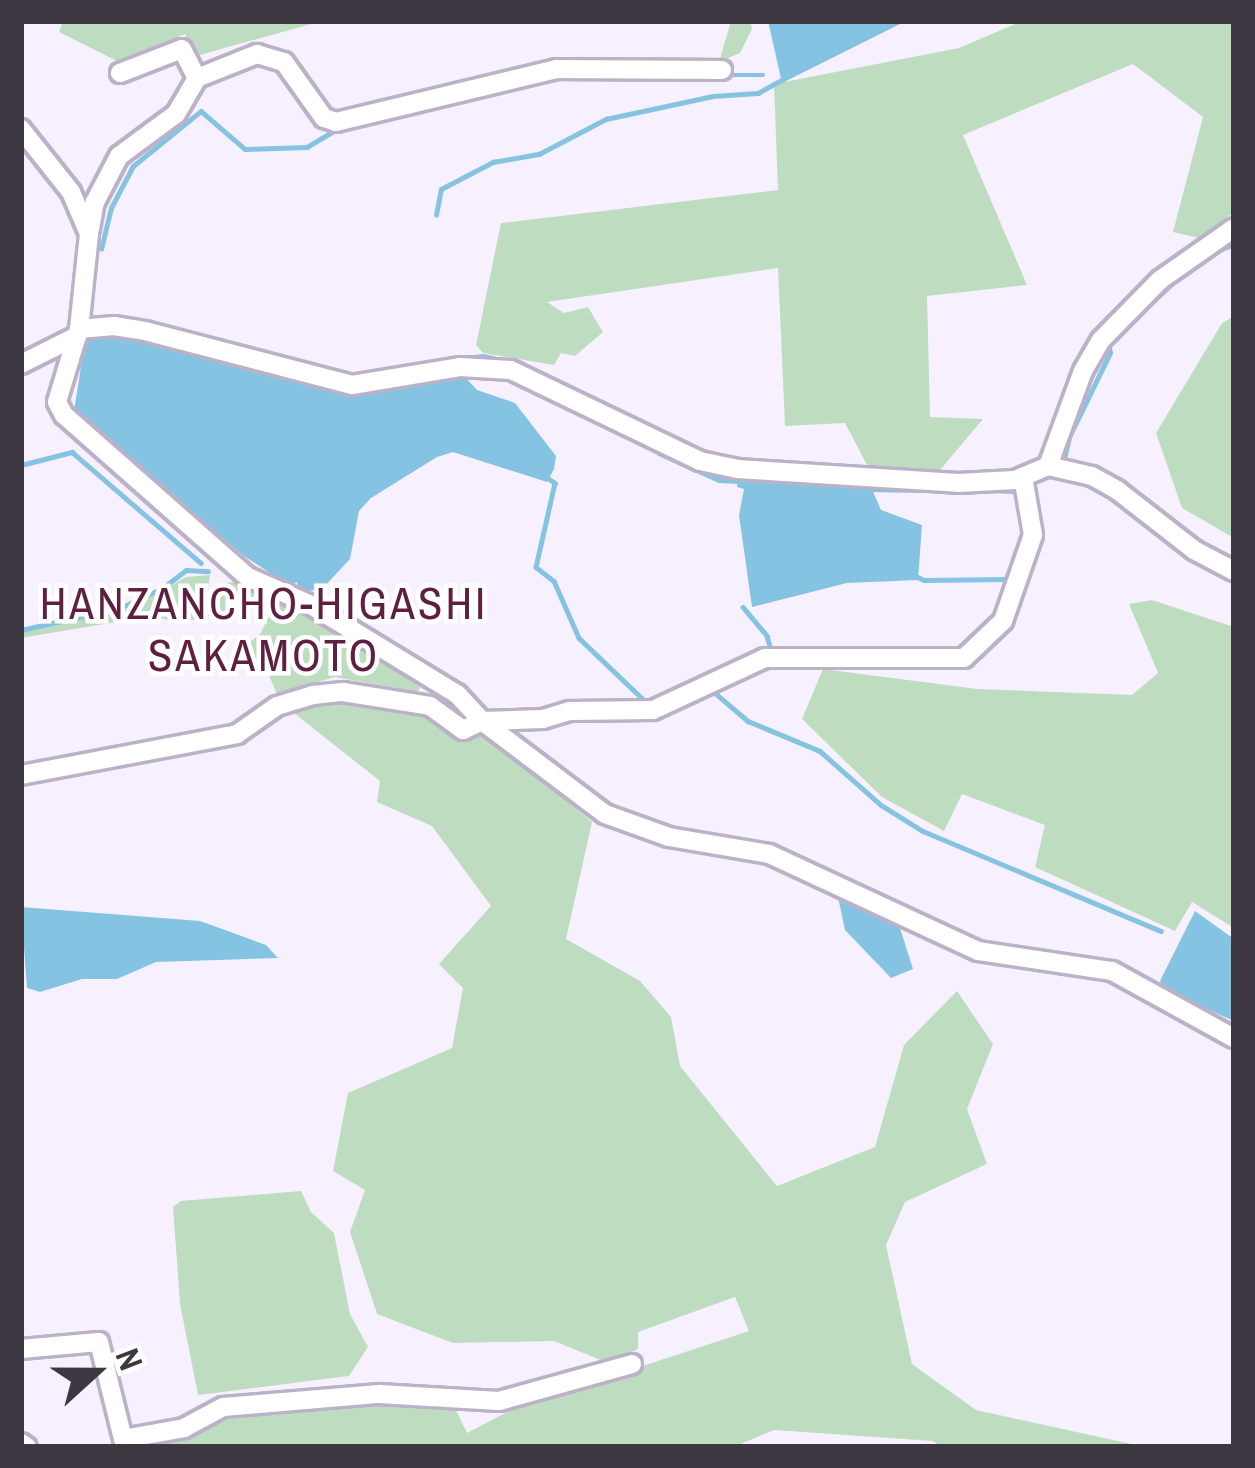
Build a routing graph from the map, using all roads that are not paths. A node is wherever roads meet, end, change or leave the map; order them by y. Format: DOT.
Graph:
graph roads {
  1 [pos="722,70"];
  2 [pos="120,73"];
  3 [pos="197,77"];
  4 [pos="21,129"];
  5 [pos="1234,229"];
  6 [pos="89,234"];
  7 [pos="78,333"];
  8 [pos="21,364"];
  9 [pos="1048,466"];
  10 [pos="1023,477"];
  11 [pos="1234,571"];
  12 [pos="482,721"];
  13 [pos="21,775"];
  14 [pos="1234,1038"];
  15 [pos="21,1349"];
  16 [pos="632,1364"];
  1 -- 3 [label="street"];
  2 -- 3 [label="street"];
  3 -- 6 [label="street"];
  4 -- 6 [label="street"];
  5 -- 9 [label="street"];
  6 -- 7 [label="street"];
  7 -- 8 [label="street"];
  7 -- 10 [label="street"];
  7 -- 12 [label="street"];
  9 -- 10 [label="street"];
  9 -- 11 [label="street"];
  10 -- 12 [label="street"];
  12 -- 13 [label="street"];
  12 -- 14 [label="street"];
  15 -- 16 [label="street"];
}
